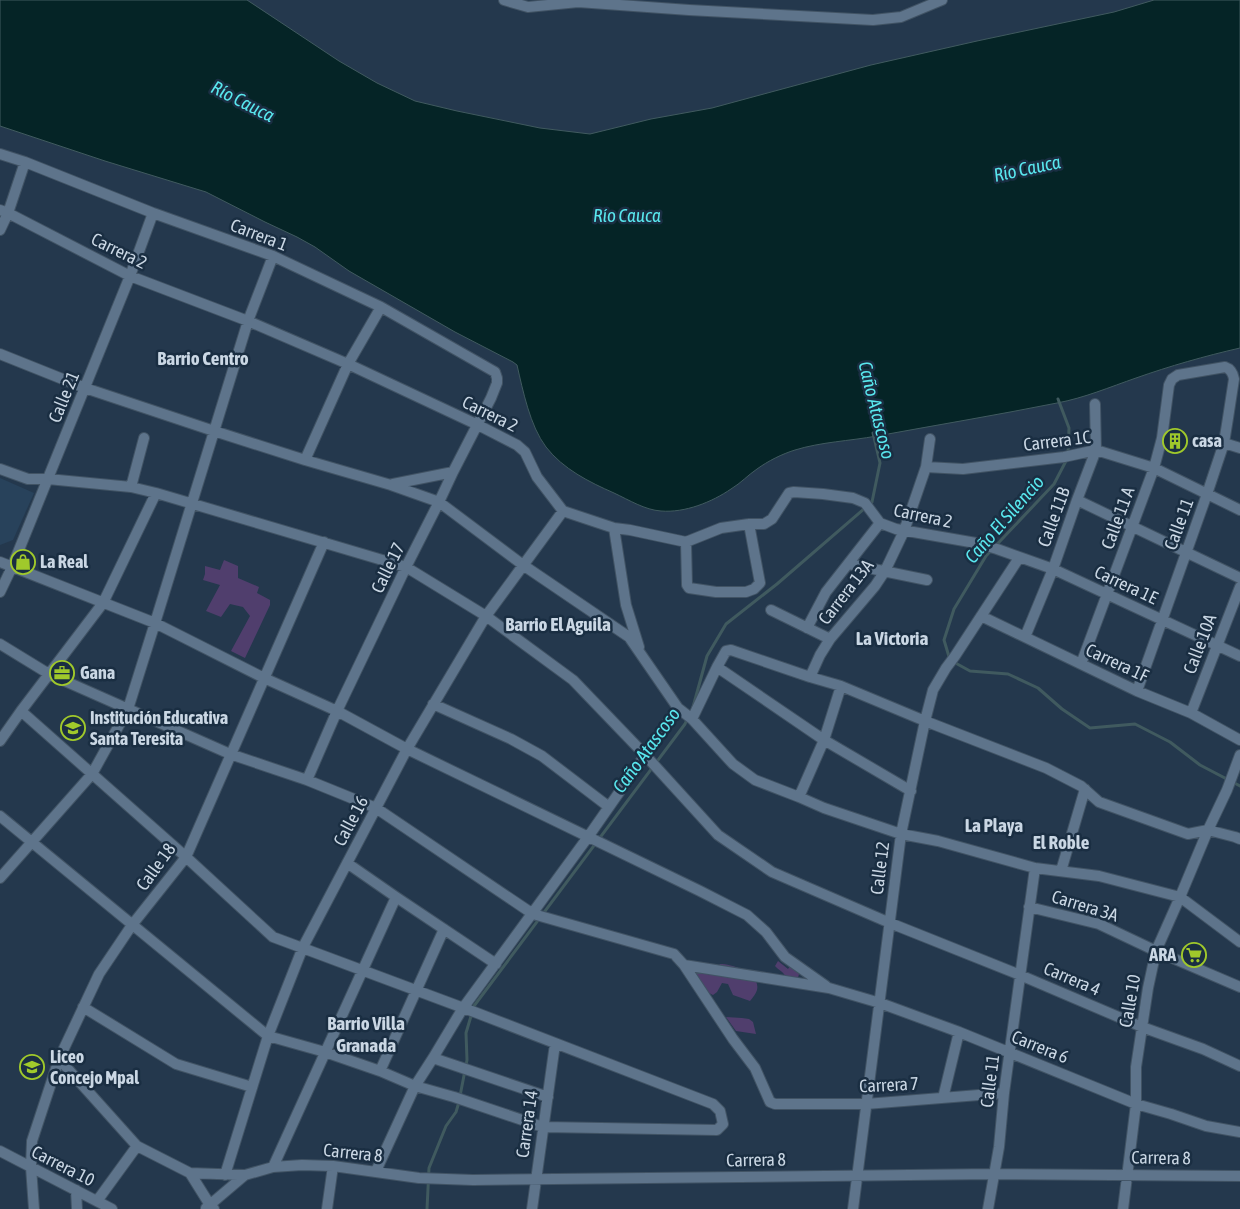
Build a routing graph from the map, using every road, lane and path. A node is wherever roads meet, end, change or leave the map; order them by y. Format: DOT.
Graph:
graph roads {
  1 [pos="504,0"];
  2 [pos="942,0"];
  3 [pos="0,154"];
  4 [pos="25,162"];
  5 [pos="4,212"];
  6 [pos="153,213"];
  7 [pos="0,230"];
  8 [pos="273,256"];
  9 [pos="130,276"];
  10 [pos="381,307"];
  11 [pos="248,321"];
  12 [pos="0,354"];
  13 [pos="348,364"];
  14 [pos="1225,367"];
  15 [pos="495,372"];
  16 [pos="85,388"];
  17 [pos="1095,404"];
  18 [pos="478,425"];
  19 [pos="214,431"];
  20 [pos="144,438"];
  21 [pos="930,439"];
  22 [pos="1224,442"];
  23 [pos="1240,448"];
  24 [pos="1096,450"];
  25 [pos="305,460"];
  26 [pos="926,467"];
  27 [pos="1154,468"];
  28 [pos="0,469"];
  29 [pos="453,472"];
  30 [pos="48,479"];
  31 [pos="391,485"];
  32 [pos="131,487"];
  33 [pos="156,493"];
  34 [pos="1207,494"];
  35 [pos="1077,500"];
  36 [pos="439,502"];
  37 [pos="192,503"];
  38 [pos="563,510"];
  39 [pos="1240,510"];
  40 [pos="880,523"];
  41 [pos="749,524"];
  42 [pos="1132,526"];
  43 [pos="614,528"];
  44 [pos="904,531"];
  45 [pos="324,542"];
  46 [pos="686,542"];
  47 [pos="997,548"];
  48 [pos="1186,552"];
  49 [pos="1019,558"];
  50 [pos="0,562"];
  51 [pos="849,564"];
  52 [pos="523,565"];
  53 [pos="12,567"];
  54 [pos="406,567"];
  55 [pos="1053,569"];
  56 [pos="885,571"];
  57 [pos="1240,578"];
  58 [pos="927,580"];
  59 [pos="1240,587"];
  60 [pos="0,592"];
  61 [pos="1107,594"];
  62 [pos="103,603"];
  63 [pos="771,610"];
  64 [pos="486,616"];
  65 [pos="981,616"];
  66 [pos="1162,620"];
  67 [pos="156,623"];
  68 [pos="807,628"];
  69 [pos="1025,637"];
  70 [pos="830,639"];
  71 [pos="0,644"];
  72 [pos="1217,645"];
  73 [pos="1240,656"];
  74 [pos="642,657"];
  75 [pos="1081,664"];
  76 [pos="717,667"];
  77 [pos="49,674"];
  78 [pos="810,677"];
  79 [pos="264,678"];
  80 [pos="841,686"];
  81 [pos="1137,691"];
  82 [pos="433,704"];
  83 [pos="678,708"];
  84 [pos="128,709"];
  85 [pos="21,711"];
  86 [pos="337,711"];
  87 [pos="1191,713"];
  88 [pos="689,717"];
  89 [pos="925,721"];
  90 [pos="824,740"];
  91 [pos="1240,740"];
  92 [pos="0,741"];
  93 [pos="407,749"];
  94 [pos="230,754"];
  95 [pos="1240,755"];
  96 [pos="652,762"];
  97 [pos="92,774"];
  98 [pos="307,780"];
  99 [pos="1085,789"];
  100 [pos="911,791"];
  101 [pos="799,797"];
  102 [pos="609,807"];
  103 [pos="376,808"];
  104 [pos="0,816"];
  105 [pos="1208,830"];
  106 [pos="901,834"];
  107 [pos="594,839"];
  108 [pos="1240,840"];
  109 [pos="32,842"];
  110 [pos="186,857"];
  111 [pos="347,863"];
  112 [pos="1034,868"];
  113 [pos="1061,871"];
  114 [pos="0,878"];
  115 [pos="396,897"];
  116 [pos="1180,897"];
  117 [pos="1029,907"];
  118 [pos="538,916"];
  119 [pos="890,923"];
  120 [pos="132,926"];
  121 [pos="444,929"];
  122 [pos="1240,942"];
  123 [pos="303,948"];
  124 [pos="1156,951"];
  125 [pos="496,964"];
  126 [pos="684,965"];
  127 [pos="362,971"];
  128 [pos="1020,975"];
  129 [pos="1240,987"];
  130 [pos="830,988"];
  131 [pos="416,991"];
  132 [pos="880,1002"];
  133 [pos="83,1007"];
  134 [pos="470,1010"];
  135 [pos="1142,1026"];
  136 [pos="959,1032"];
  137 [pos="268,1036"];
  138 [pos="555,1044"];
  139 [pos="326,1052"];
  140 [pos="1010,1052"];
  141 [pos="433,1058"];
  142 [pos="58,1059"];
  143 [pos="1240,1066"];
  144 [pos="380,1071"];
  145 [pos="415,1086"];
  146 [pos="252,1087"];
  147 [pos="1004,1093"];
  148 [pos="548,1097"];
  149 [pos="943,1098"];
  150 [pos="866,1104"];
  151 [pos="1136,1104"];
  152 [pos="543,1127"];
  153 [pos="1240,1132"];
  154 [pos="137,1146"];
  155 [pos="0,1151"];
  156 [pos="333,1166"];
  157 [pos="31,1167"];
  158 [pos="273,1167"];
  159 [pos="376,1172"];
  160 [pos="190,1173"];
  161 [pos="994,1174"];
  162 [pos="1127,1174"];
  163 [pos="225,1175"];
  164 [pos="245,1175"];
  165 [pos="857,1175"];
  166 [pos="1240,1176"];
  167 [pos="536,1179"];
  168 [pos="76,1190"];
  169 [pos="97,1201"];
  170 [pos="210,1208"];
  171 [pos="34,1209"];
  172 [pos="77,1209"];
  173 [pos="112,1209"];
  174 [pos="327,1209"];
  175 [pos="532,1209"];
  176 [pos="853,1209"];
  177 [pos="988,1209"];
  178 [pos="1123,1209"];
  1 -- 2 [label="street"];
  3 -- 4 [label="street, Carrera 1"];
  4 -- 5 [label="street"];
  4 -- 6 [label="street, Carrera 1"];
  5 -- 7 [label="street"];
  5 -- 9 [label="street, Carrera 2"];
  6 -- 8 [label="street, Carrera 1"];
  6 -- 9 [label="street, Calle 21"];
  8 -- 10 [label="street, Carrera 1"];
  8 -- 11 [label="street"];
  9 -- 11 [label="street, Carrera 2"];
  9 -- 16 [label="street, Calle 21"];
  10 -- 13 [label="street"];
  10 -- 15 [label="street, Carrera 1"];
  11 -- 13 [label="street, Carrera 2"];
  11 -- 19 [label="street"];
  12 -- 16 [label="street"];
  13 -- 18 [label="street, Carrera 2"];
  13 -- 25 [label="street"];
  14 -- 22 [label="street, Calle 11"];
  14 -- 27 [label="street, Calle 11 A"];
  15 -- 18 [label="street, Calle 17"];
  16 -- 19 [label="street"];
  16 -- 30 [label="street, Calle 21"];
  17 -- 24 [label="street, Calle 11B"];
  18 -- 29 [label="street, Calle 17"];
  18 -- 38 [label="street, Carrera 2"];
  19 -- 25 [label="street"];
  19 -- 37 [label="street"];
  20 -- 32 [label="street"];
  21 -- 26 [label="street, Carrera 13A"];
  22 -- 23 [label="street"];
  22 -- 34 [label="street, Calle 11"];
  24 -- 26 [label="street, Carrera 1C"];
  24 -- 27 [label="street, Carrera 1C"];
  24 -- 35 [label="street, Calle 11B"];
  25 -- 31 [label="street"];
  26 -- 44 [label="street, Carrera 13A"];
  27 -- 34 [label="street, Carrera 1C"];
  27 -- 42 [label="street, Calle 11 A"];
  28 -- 30 [label="street, Carrera 4"];
  29 -- 31 [label="street"];
  29 -- 36 [label="street, Calle 17"];
  30 -- 32 [label="street, Carrera 4"];
  30 -- 53 [label="street, Calle 21"];
  31 -- 36 [label="street"];
  32 -- 33 [label="street, Carrera 4"];
  33 -- 37 [label="street, Carrera 4"];
  33 -- 62 [label="street"];
  34 -- 39 [label="street, Carrera 1C"];
  34 -- 48 [label="street, Calle 11"];
  35 -- 42 [label="street"];
  35 -- 55 [label="street, Calle 11B"];
  36 -- 52 [label="street"];
  36 -- 54 [label="street, Calle 17"];
  37 -- 45 [label="street, Carrera 4"];
  37 -- 67 [label="street"];
  38 -- 43 [label="street"];
  38 -- 52 [label="street, Calle 16"];
  40 -- 41 [label="street, Carrera 2"];
  40 -- 44 [label="street, Carrera 2"];
  40 -- 51 [label="street"];
  41 -- 46 [label="street, Carrera 2"];
  41 -- 46 [label="street"];
  42 -- 48 [label="street"];
  42 -- 61 [label="street, Calle 11 A"];
  43 -- 46 [label="street"];
  43 -- 74 [label="street"];
  44 -- 47 [label="street, Carrera 2"];
  44 -- 56 [label="street, Carrera 13A"];
  45 -- 54 [label="street, Carrera 4"];
  45 -- 79 [label="street, Calle 18"];
  47 -- 49 [label="street, Carrera 1E"];
  48 -- 57 [label="street"];
  48 -- 66 [label="street, Calle 11"];
  49 -- 55 [label="street, Carrera 1E"];
  49 -- 65 [label="street, Calle 12"];
  50 -- 53 [label="street"];
  51 -- 56 [label="street"];
  51 -- 68 [label="street"];
  52 -- 64 [label="street, Calle 16"];
  52 -- 74 [label="street"];
  53 -- 60 [label="street, Calle 21"];
  53 -- 62 [label="street"];
  54 -- 64 [label="street, Carrera 4"];
  54 -- 86 [label="street, Calle 17"];
  55 -- 61 [label="street, Carrera 1E"];
  55 -- 69 [label="street, Calle 11B"];
  56 -- 58 [label="street"];
  56 -- 70 [label="street, Carrera 13A"];
  59 -- 72 [label="street, Calle 10A"];
  61 -- 66 [label="street, Carrera 1E"];
  61 -- 75 [label="street, Calle 11 A"];
  62 -- 67 [label="street"];
  62 -- 77 [label="street"];
  63 -- 68 [label="street"];
  64 -- 82 [label="street, Calle 16"];
  64 -- 96 [label="street, Carrera 4"];
  65 -- 69 [label="street, Carrera 1F"];
  65 -- 89 [label="street, Calle 12"];
  66 -- 72 [label="street, Carrera 1E"];
  66 -- 81 [label="street, Calle 11"];
  67 -- 79 [label="street"];
  67 -- 84 [label="street"];
  68 -- 70 [label="street"];
  69 -- 75 [label="street, Carrera 1F"];
  70 -- 78 [label="street, Carrera 13A"];
  71 -- 77 [label="street"];
  72 -- 73 [label="street, Carrera 1E"];
  72 -- 87 [label="street, Calle 10A"];
  74 -- 83 [label="street"];
  75 -- 81 [label="street, Carrera 1F"];
  76 -- 78 [label="street"];
  76 -- 88 [label="street"];
  76 -- 90 [label="street"];
  77 -- 84 [label="street"];
  77 -- 85 [label="street"];
  78 -- 80 [label="street"];
  79 -- 86 [label="street"];
  79 -- 94 [label="street, Calle 18"];
  80 -- 89 [label="street"];
  80 -- 90 [label="street"];
  81 -- 87 [label="street, Carrera 1F"];
  82 -- 93 [label="street, Calle 16"];
  82 -- 102 [label="street"];
  83 -- 88 [label="street"];
  83 -- 96 [label="street"];
  84 -- 94 [label="street"];
  84 -- 97 [label="street"];
  85 -- 92 [label="street"];
  85 -- 97 [label="street"];
  86 -- 93 [label="street"];
  86 -- 98 [label="street, Calle 17"];
  87 -- 91 [label="street, Carrera 1F"];
  88 -- 101 [label="street"];
  89 -- 99 [label="street"];
  89 -- 100 [label="street, Calle 12"];
  90 -- 100 [label="street"];
  90 -- 101 [label="street"];
  93 -- 103 [label="street, Calle 16"];
  93 -- 107 [label="street"];
  94 -- 98 [label="street"];
  94 -- 110 [label="street, Calle 18"];
  95 -- 105 [label="street, Calle 10"];
  96 -- 102 [label="street"];
  96 -- 119 [label="street, Carrera 4"];
  97 -- 109 [label="street"];
  97 -- 110 [label="street"];
  98 -- 103 [label="street"];
  99 -- 105 [label="street"];
  99 -- 113 [label="street"];
  100 -- 106 [label="street, Calle 12"];
  101 -- 106 [label="street"];
  102 -- 107 [label="street"];
  103 -- 111 [label="street, Calle 16"];
  103 -- 118 [label="street"];
  104 -- 109 [label="street"];
  105 -- 108 [label="street"];
  105 -- 116 [label="street, Calle 10"];
  106 -- 112 [label="street"];
  106 -- 119 [label="street, Calle 12"];
  107 -- 118 [label="street"];
  107 -- 130 [label="street"];
  109 -- 114 [label="street"];
  109 -- 120 [label="street"];
  110 -- 120 [label="street, Calle 18"];
  110 -- 123 [label="street"];
  111 -- 115 [label="street"];
  111 -- 123 [label="street, Calle 16"];
  112 -- 113 [label="street"];
  112 -- 117 [label="street, Calle 11"];
  113 -- 116 [label="street"];
  115 -- 121 [label="street"];
  115 -- 127 [label="street"];
  116 -- 122 [label="street"];
  116 -- 124 [label="street, Calle 10"];
  117 -- 124 [label="street, Carrera 3A"];
  117 -- 128 [label="street, Calle 11"];
  118 -- 125 [label="street"];
  118 -- 126 [label="street"];
  119 -- 128 [label="street, Carrera 4"];
  119 -- 132 [label="street, Calle 12"];
  120 -- 133 [label="street, Calle 18"];
  120 -- 137 [label="street"];
  121 -- 125 [label="street"];
  121 -- 131 [label="street"];
  123 -- 127 [label="street"];
  123 -- 137 [label="street, Calle 16"];
  124 -- 129 [label="street, Carrera 3A"];
  124 -- 135 [label="street, Calle 10"];
  125 -- 134 [label="street"];
  126 -- 130 [label="street"];
  126 -- 150 [label="street, Carrera 7"];
  127 -- 131 [label="street"];
  127 -- 139 [label="street"];
  128 -- 135 [label="street, Carrera 4"];
  128 -- 140 [label="street, Calle 11"];
  130 -- 132 [label="street, Carrera 6"];
  131 -- 134 [label="street"];
  131 -- 144 [label="street"];
  132 -- 136 [label="street, Carrera 6"];
  132 -- 150 [label="street, Calle 12"];
  133 -- 142 [label="street, Calle 18"];
  133 -- 146 [label="street"];
  134 -- 138 [label="street"];
  134 -- 141 [label="street"];
  135 -- 143 [label="street, Carrera 4"];
  135 -- 151 [label="street, Calle 10"];
  136 -- 140 [label="street, Carrera 6"];
  136 -- 149 [label="street"];
  137 -- 139 [label="street"];
  137 -- 146 [label="street, Calle 16"];
  138 -- 148 [label="street, Carrera 14"];
  138 -- 152 [label="street"];
  139 -- 144 [label="street"];
  139 -- 158 [label="street"];
  140 -- 147 [label="street, Calle 11"];
  140 -- 151 [label="street, Carrera 6"];
  141 -- 145 [label="street"];
  141 -- 148 [label="street"];
  142 -- 154 [label="street"];
  142 -- 157 [label="street, Calle 18"];
  144 -- 145 [label="street"];
  145 -- 152 [label="street"];
  145 -- 159 [label="street"];
  146 -- 163 [label="street, Calle 16"];
  147 -- 149 [label="street, Carrera 7"];
  147 -- 161 [label="street, Calle 11"];
  148 -- 152 [label="street, Carrera 14"];
  149 -- 150 [label="street, Carrera 7"];
  150 -- 165 [label="street, Calle 12"];
  151 -- 153 [label="street, Carrera 6"];
  151 -- 162 [label="street, Calle 10"];
  152 -- 167 [label="street, Carrera 14"];
  154 -- 160 [label="street"];
  154 -- 169 [label="street"];
  155 -- 157 [label="street, Carrera 10"];
  156 -- 158 [label="street, Carrera 8"];
  156 -- 159 [label="street, Carrera 8"];
  156 -- 174 [label="street"];
  157 -- 168 [label="street, Carrera 10"];
  157 -- 171 [label="street, Calle 18"];
  158 -- 164 [label="street, Carrera 8"];
  159 -- 167 [label="street, Carrera 8"];
  160 -- 163 [label="street"];
  160 -- 170 [label="street"];
  161 -- 162 [label="street, Carrera 8"];
  161 -- 165 [label="street, Carrera 8"];
  161 -- 177 [label="street, Calle 11"];
  162 -- 166 [label="street, Carrera 8"];
  162 -- 178 [label="street, Calle 10"];
  163 -- 164 [label="street"];
  164 -- 170 [label="street"];
  165 -- 167 [label="street, Carrera 8"];
  165 -- 176 [label="street, Calle 12"];
  167 -- 175 [label="street, Carrera 14"];
  168 -- 169 [label="street, Carrera 10"];
  168 -- 172 [label="street"];
  169 -- 173 [label="street, Carrera 10"];
}
